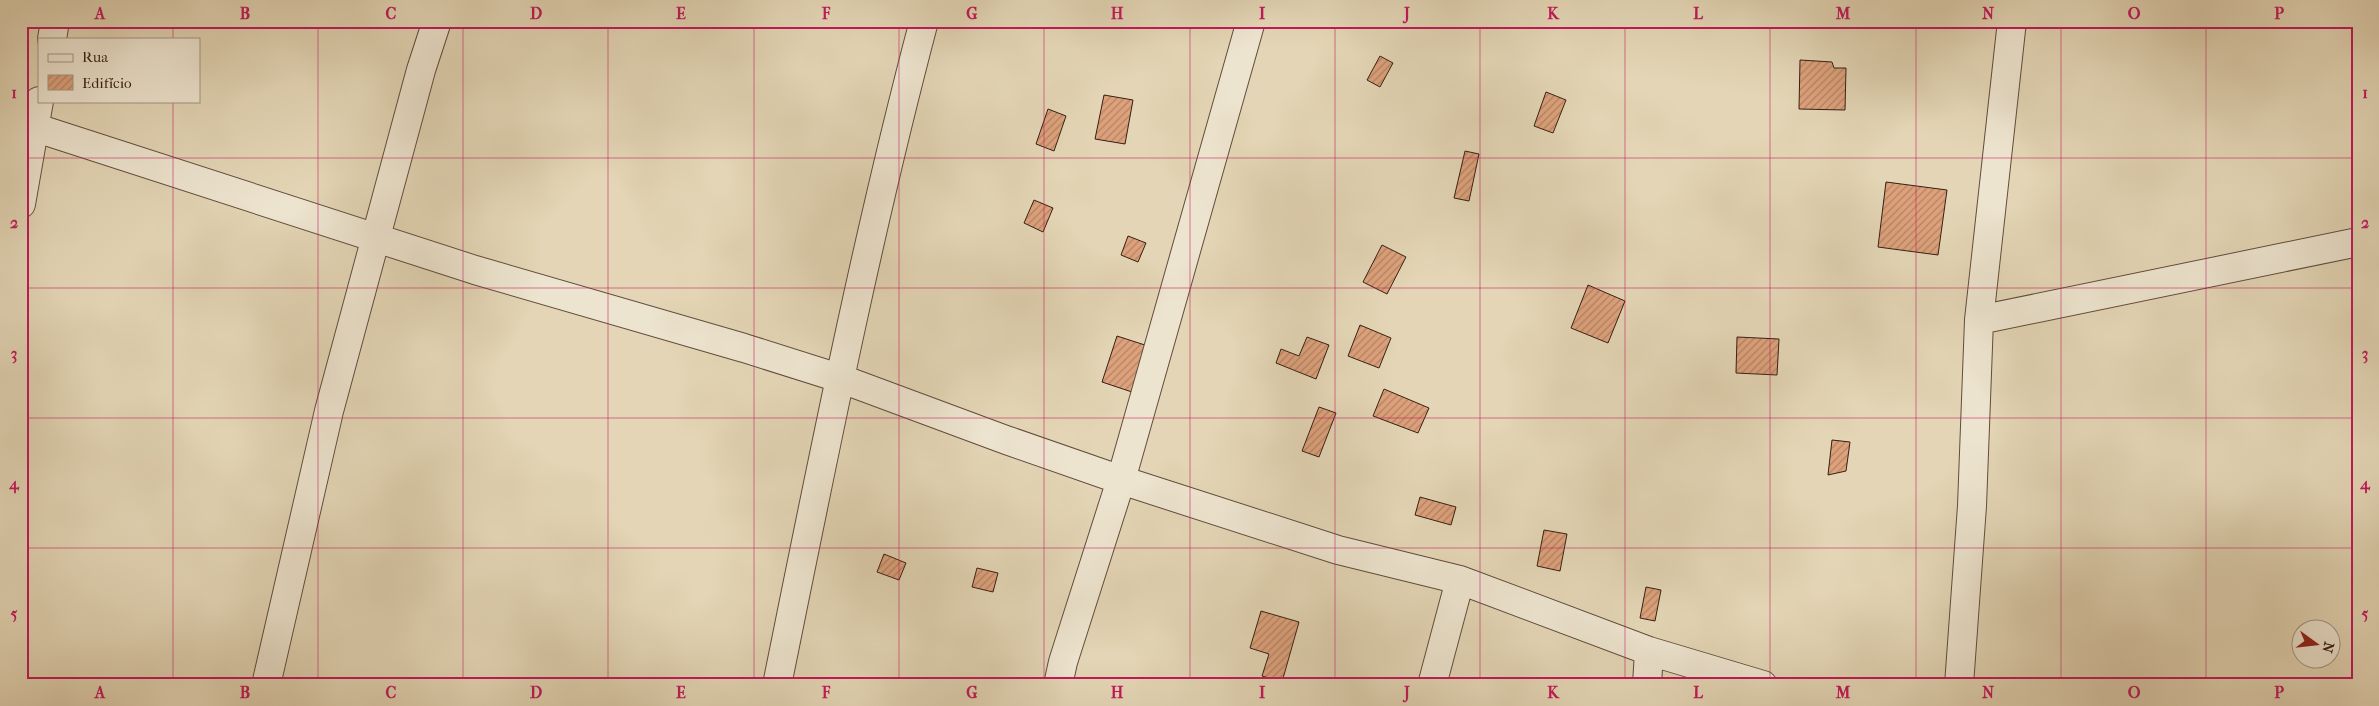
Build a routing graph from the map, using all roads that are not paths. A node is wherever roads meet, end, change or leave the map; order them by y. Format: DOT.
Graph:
graph roads {
  1 [pos="55,21"];
  2 [pos="437,21"];
  3 [pos="924,21"];
  4 [pos="1251,21"];
  5 [pos="2012,21"];
  6 [pos="52,38"];
  7 [pos="39,102"];
  8 [pos="27,126"];
  9 [pos="21,204"];
  10 [pos="376,237"];
  11 [pos="2358,242"];
  12 [pos="1979,320"];
  13 [pos="839,378"];
  14 [pos="1121,480"];
  15 [pos="1460,580"];
  16 [pos="1649,651"];
  17 [pos="266,685"];
  18 [pos="777,685"];
  19 [pos="1058,685"];
  20 [pos="1432,685"];
  21 [pos="1647,685"];
  22 [pos="1763,685"];
  23 [pos="1960,685"];
  1 -- 6 [label="street"];
  2 -- 10 [label="street"];
  3 -- 13 [label="street"];
  4 -- 14 [label="street"];
  5 -- 12 [label="street"];
  7 -- 8 [label="street"];
  8 -- 9 [label="street"];
  8 -- 10 [label="street"];
  10 -- 13 [label="street"];
  10 -- 17 [label="street"];
  11 -- 12 [label="street"];
  12 -- 23 [label="street"];
  13 -- 14 [label="street"];
  13 -- 18 [label="street"];
  14 -- 15 [label="street"];
  14 -- 19 [label="street"];
  15 -- 16 [label="street"];
  15 -- 20 [label="street"];
  16 -- 21 [label="street"];
  16 -- 22 [label="street"];
}
